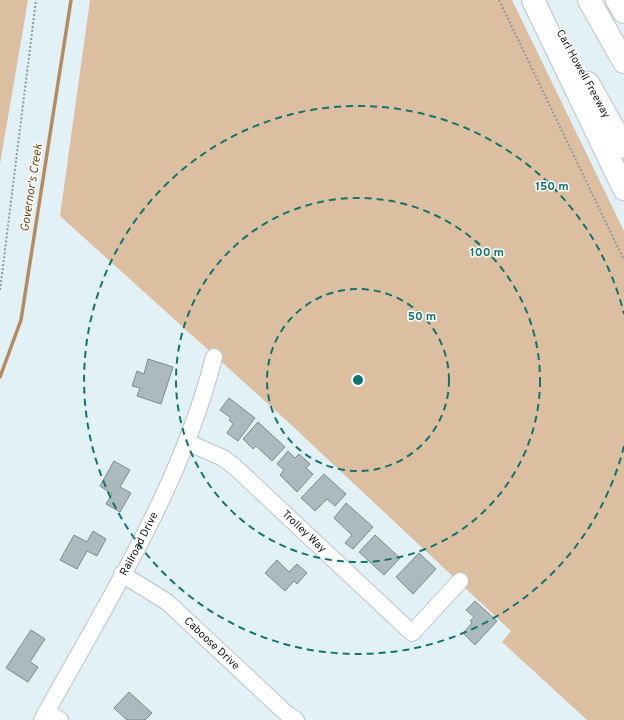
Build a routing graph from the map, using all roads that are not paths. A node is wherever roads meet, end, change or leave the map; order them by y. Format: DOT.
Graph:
graph roads {
  1 [pos="533,0"];
  2 [pos="541,0"];
  3 [pos="589,0"];
  4 [pos="617,0"];
  5 [pos="624,12"];
  6 [pos="624,62"];
  7 [pos="624,147"];
  8 [pos="624,188"];
  9 [pos="214,357"];
  10 [pos="187,442"];
  11 [pos="122,574"];
  12 [pos="460,581"];
  13 [pos="44,716"];
  14 [pos="60,720"];
  15 [pos="296,720"];
  1 -- 8 [label="highway"];
  2 -- 7 [label="highway, Carl Howell Freeway"];
  3 -- 6 [label="highway"];
  4 -- 5 [label="highway"];
  9 -- 10 [label="street, Railroad Drive"];
  10 -- 11 [label="street, Railroad Drive"];
  10 -- 12 [label="street, Trolley Way"];
  11 -- 13 [label="street, Railroad Drive"];
  11 -- 15 [label="street, Caboose Drive"];
  13 -- 14 [label="street"];
}
